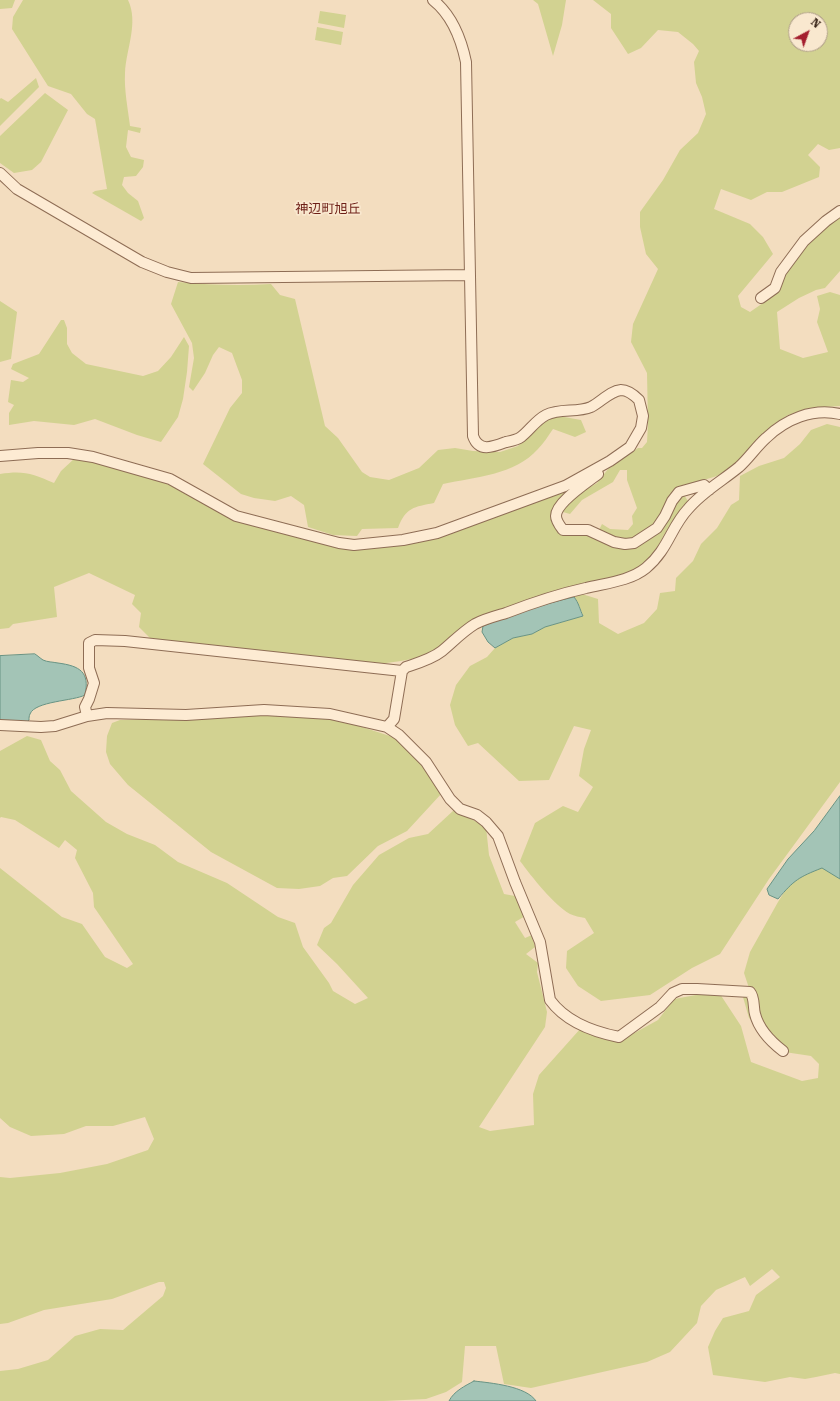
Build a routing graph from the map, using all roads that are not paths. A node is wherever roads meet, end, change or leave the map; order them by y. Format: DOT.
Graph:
graph roads {
  1 [pos="433,0"];
  2 [pos="0,173"];
  3 [pos="840,212"];
  4 [pos="469,275"];
  5 [pos="762,298"];
  6 [pos="840,414"];
  7 [pos="0,456"];
  8 [pos="596,468"];
  9 [pos="709,490"];
  10 [pos="402,671"];
  11 [pos="87,716"];
  12 [pos="0,725"];
  13 [pos="388,727"];
  14 [pos="782,1051"];
  1 -- 4 [label="street"];
  2 -- 4 [label="street"];
  3 -- 5 [label="street"];
  4 -- 8 [label="street"];
  6 -- 9 [label="street"];
  7 -- 8 [label="street"];
  8 -- 9 [label="street"];
  9 -- 10 [label="street"];
  10 -- 11 [label="street"];
  10 -- 13 [label="street"];
  11 -- 12 [label="street"];
  11 -- 13 [label="street"];
  13 -- 14 [label="street"];
}
